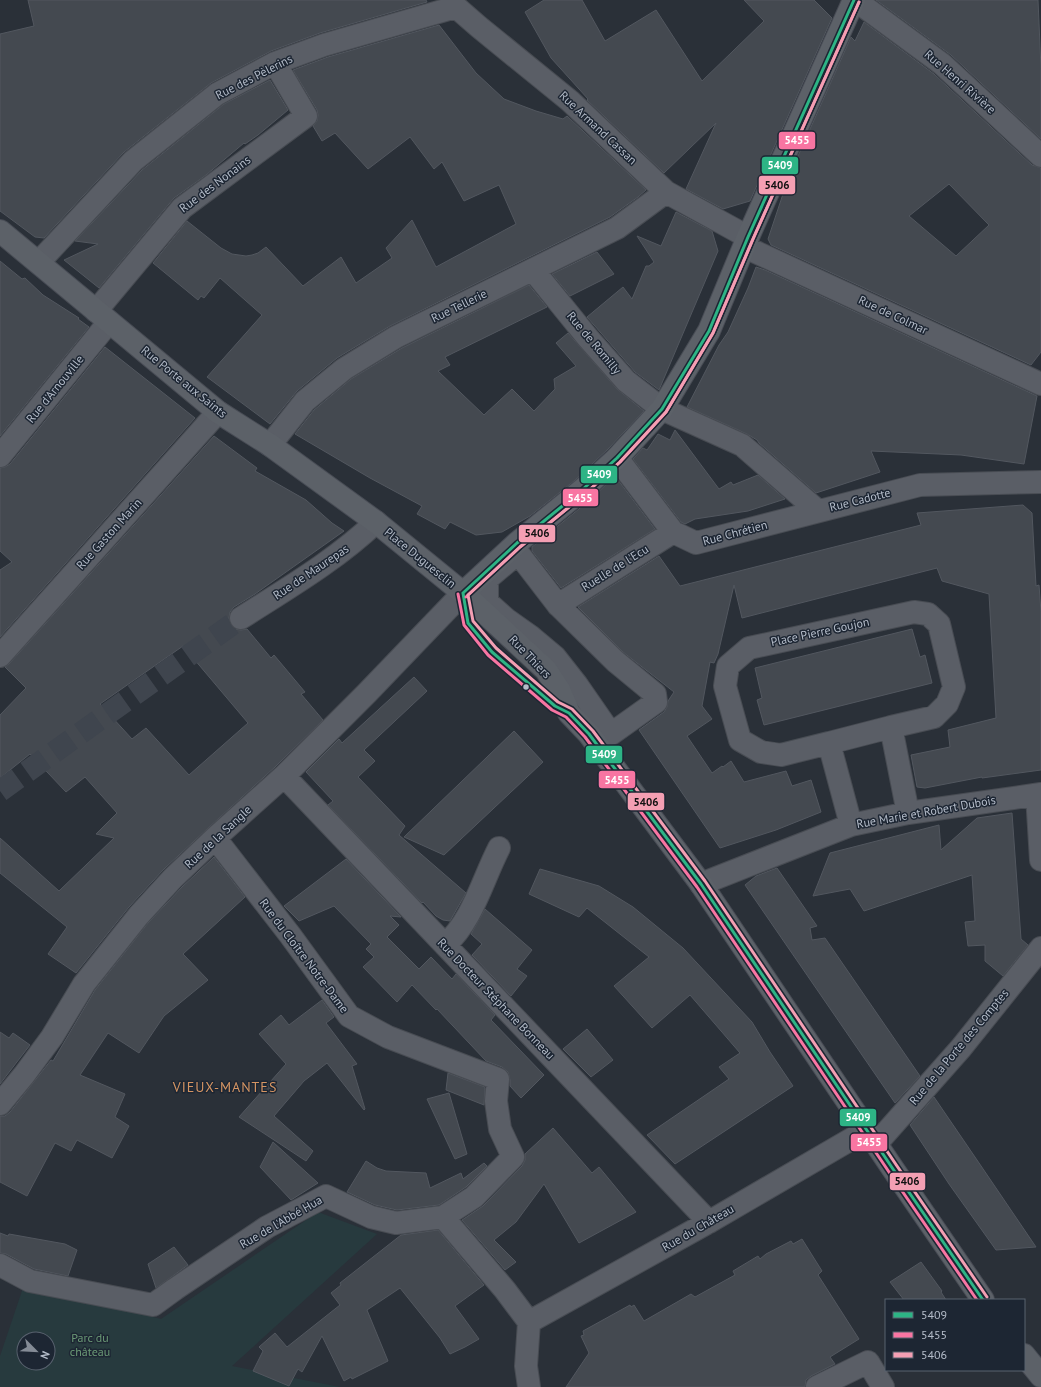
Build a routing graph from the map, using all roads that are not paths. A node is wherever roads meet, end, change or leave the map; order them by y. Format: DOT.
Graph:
graph roads {
  1 [pos="854,0"];
  2 [pos="454,3"];
  3 [pos="275,64"];
  4 [pos="1041,156"];
  5 [pos="666,192"];
  6 [pos="0,231"];
  7 [pos="747,242"];
  8 [pos="39,262"];
  9 [pos="533,270"];
  10 [pos="103,316"];
  11 [pos="1041,384"];
  12 [pos="662,409"];
  13 [pos="218,412"];
  14 [pos="270,445"];
  15 [pos="0,456"];
  16 [pos="618,458"];
  17 [pos="1041,482"];
  18 [pos="818,511"];
  19 [pos="376,522"];
  20 [pos="673,532"];
  21 [pos="463,593"];
  22 [pos="558,604"];
  23 [pos="242,618"];
  24 [pos="0,656"];
  25 [pos="891,727"];
  26 [pos="829,743"];
  27 [pos="284,776"];
  28 [pos="1039,795"];
  29 [pos="908,813"];
  30 [pos="851,825"];
  31 [pos="215,838"];
  32 [pos="499,848"];
  33 [pos="1041,860"];
  34 [pos="701,884"];
  35 [pos="445,945"];
  36 [pos="1041,948"];
  37 [pos="0,1104"];
  38 [pos="871,1137"];
  39 [pos="443,1217"];
  40 [pos="709,1222"];
  41 [pos="0,1266"];
  42 [pos="982,1299"];
  43 [pos="529,1322"];
  44 [pos="1025,1350"];
  45 [pos="1025,1356"];
  46 [pos="1041,1358"];
  47 [pos="1041,1376"];
  48 [pos="529,1387"];
  49 [pos="817,1387"];
  50 [pos="883,1387"];
  1 -- 4 [label="street, Rue Henri Rivière"];
  1 -- 7 [label="main road"];
  2 -- 3 [label="street, Rue des Pèlerins"];
  2 -- 5 [label="street, Rue Armand Cassan"];
  3 -- 8 [label="street, Rue des Pèlerins"];
  3 -- 10 [label="street, Rue des Nonains"];
  5 -- 7 [label="street, Rue Armand Cassan"];
  5 -- 9 [label="street, Rue Tellerie"];
  6 -- 8 [label="main road, Rue Porte aux Saints"];
  7 -- 11 [label="street, Rue de Colmar"];
  7 -- 12 [label="main road"];
  8 -- 10 [label="main road, Rue Porte aux Saints"];
  9 -- 12 [label="street, Rue de Romilly"];
  9 -- 14 [label="street, Rue Tellerie"];
  10 -- 13 [label="main road, Rue Porte aux Saints"];
  10 -- 15 [label="street, Rue d'Arnouville"];
  12 -- 16 [label="main road"];
  12 -- 18 [label="street, Rue Cadotte"];
  13 -- 14 [label="main road, Rue Porte aux Saints"];
  13 -- 24 [label="street, Rue Gaston Marin"];
  14 -- 19 [label="main road, Rue Porte aux Saints"];
  16 -- 20 [label="street, Rue Chrétien"];
  16 -- 21 [label="main road"];
  17 -- 18 [label="street, Rue Cadotte"];
  18 -- 20 [label="street, Rue Chrétien"];
  19 -- 21 [label="main road, Place Duguesclin"];
  19 -- 23 [label="street, Rue de Maurepas"];
  20 -- 22 [label="street, Ruelle de l'Ecu"];
  21 -- 27 [label="street, Rue de la Sangle"];
  21 -- 34 [label="main road, Rue Thiers"];
  22 -- 22 [label="street"];
  25 -- 26 [label="street, Place Pierre Goujon"];
  25 -- 26 [label="street, Place Pierre Goujon"];
  25 -- 29 [label="street"];
  26 -- 30 [label="street"];
  27 -- 31 [label="street, Rue de la Sangle"];
  27 -- 35 [label="street, Rue Docteur Stéphane Bonneau"];
  28 -- 29 [label="street, Rue Marie et Robert Dubois"];
  28 -- 33 [label="street"];
  29 -- 30 [label="street, Rue Marie et Robert Dubois"];
  30 -- 34 [label="street, Rue Marie et Robert Dubois"];
  31 -- 37 [label="street, Rue de la Sangle"];
  31 -- 39 [label="street, Rue du Cloître Notre-Dame"];
  32 -- 35 [label="street"];
  34 -- 38 [label="main road, Rue Thiers"];
  35 -- 40 [label="street, Rue Docteur Stéphane Bonneau"];
  36 -- 38 [label="street, Rue de la Porte des Comptes"];
  38 -- 40 [label="street, Rue du Château"];
  38 -- 42 [label="main road, Rue Thiers"];
  39 -- 41 [label="street, Rue de l'Abbé Hua"];
  39 -- 43 [label="street"];
  40 -- 43 [label="street, Rue du Château"];
  43 -- 48 [label="street"];
  44 -- 46 [label="main road"];
  45 -- 47 [label="main road"];
  49 -- 50 [label="street"];
}
